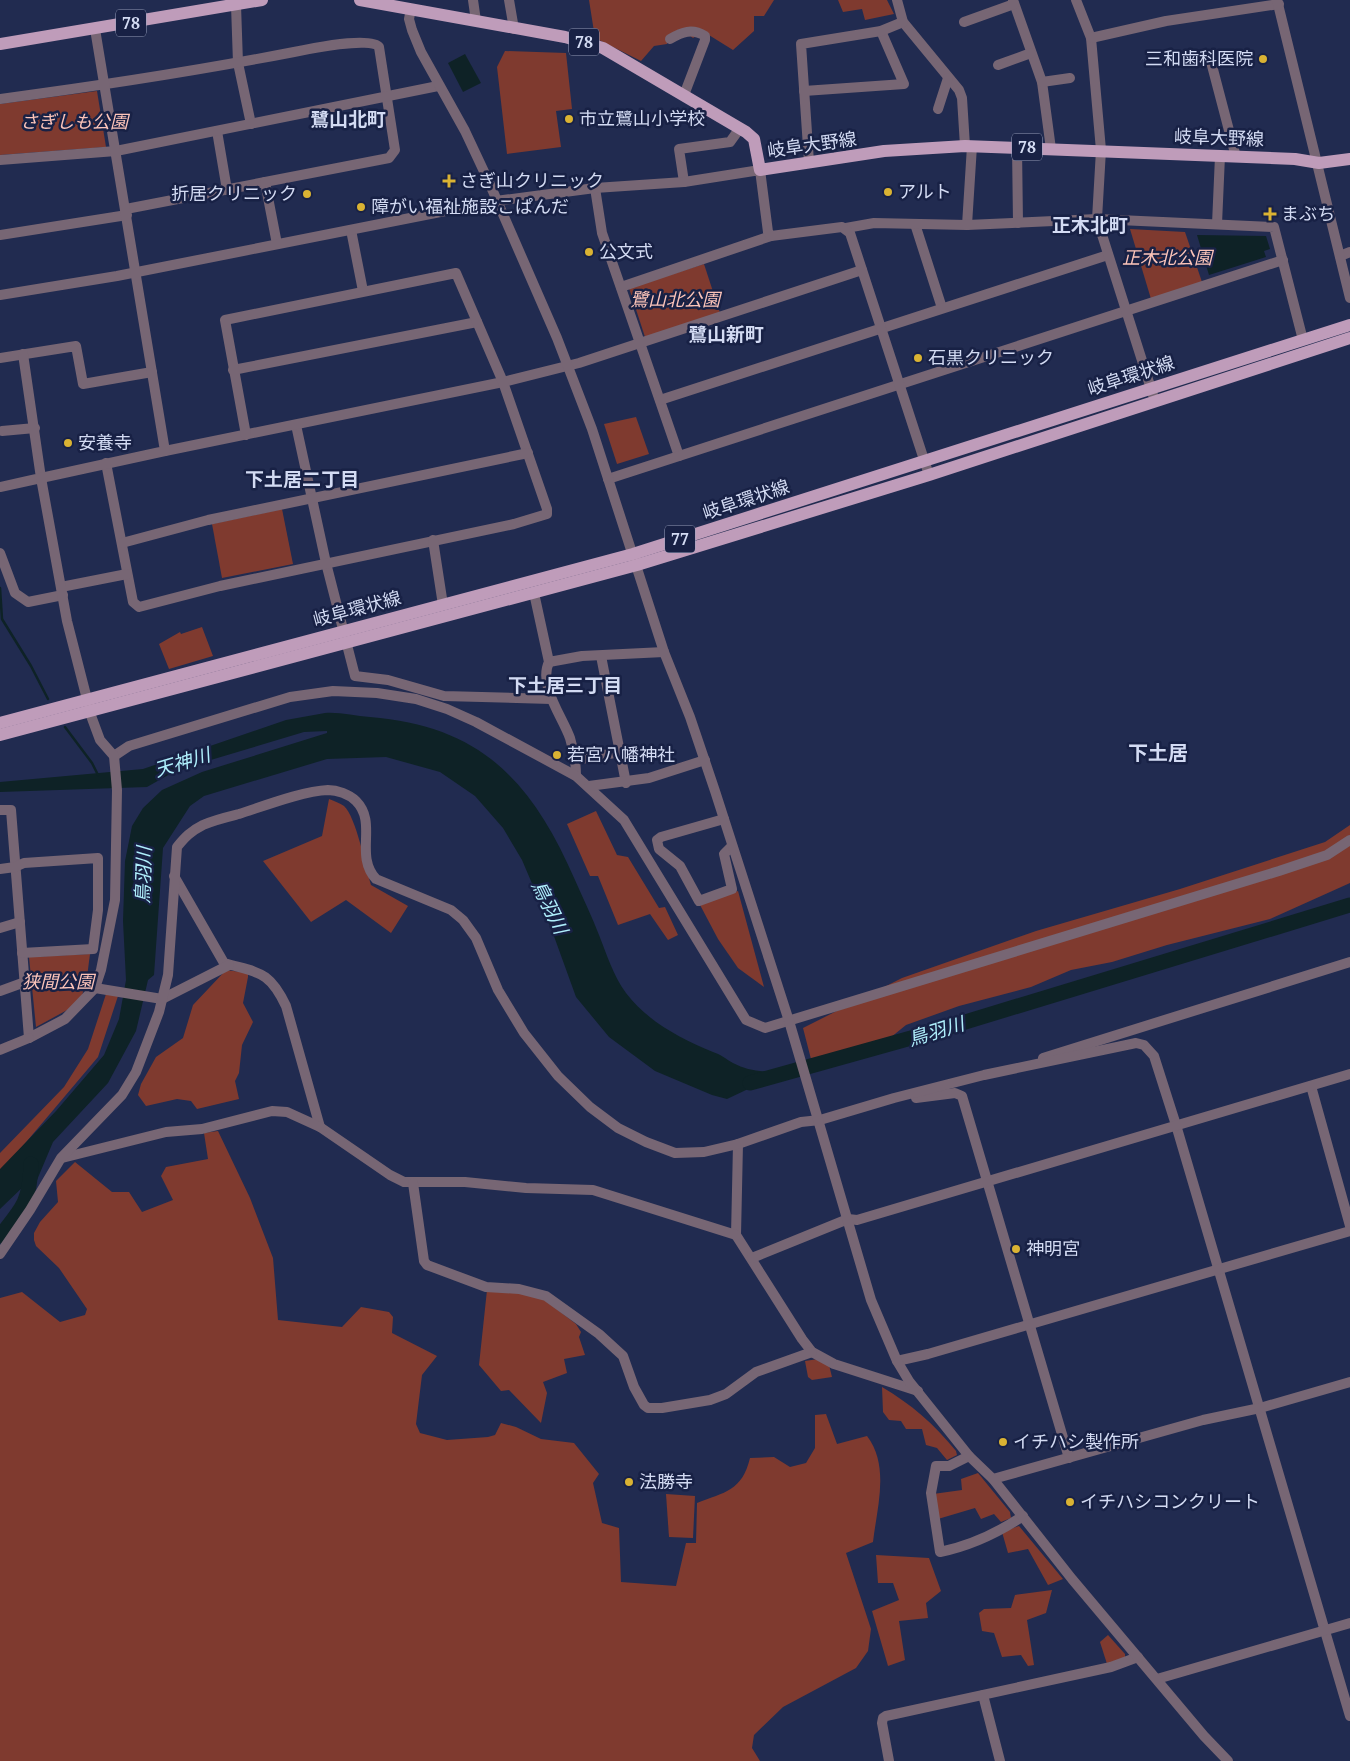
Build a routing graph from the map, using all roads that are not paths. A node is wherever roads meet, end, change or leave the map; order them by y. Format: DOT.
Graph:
graph roads {
  1 [pos="262,0"];
  2 [pos="360,0"];
  3 [pos="473,0"];
  4 [pos="508,0"];
  5 [pos="897,0"];
  6 [pos="1076,0"];
  7 [pos="243,2"];
  8 [pos="1013,2"];
  9 [pos="1278,2"];
  10 [pos="411,9"];
  11 [pos="476,21"];
  12 [pos="904,22"];
  13 [pos="964,22"];
  14 [pos="514,28"];
  15 [pos="94,29"];
  16 [pos="881,32"];
  17 [pos="1091,38"];
  18 [pos="670,39"];
  19 [pos="0,44"];
  20 [pos="1031,53"];
  21 [pos="1210,58"];
  22 [pos="238,63"];
  23 [pos="998,64"];
  24 [pos="948,78"];
  25 [pos="1070,78"];
  26 [pos="1042,82"];
  27 [pos="104,86"];
  28 [pos="438,86"];
  29 [pos="804,91"];
  30 [pos="684,95"];
  31 [pos="387,97"];
  32 [pos="0,99"];
  33 [pos="938,110"];
  34 [pos="251,124"];
  35 [pos="740,128"];
  36 [pos="216,131"];
  37 [pos="969,146"];
  38 [pos="1017,147"];
  39 [pos="1051,148"];
  40 [pos="1101,150"];
  41 [pos="116,151"];
  42 [pos="1350,151"];
  43 [pos="1220,156"];
  44 [pos="1236,157"];
  45 [pos="1318,159"];
  46 [pos="1350,159"];
  47 [pos="0,160"];
  48 [pos="809,162"];
  49 [pos="760,170"];
  50 [pos="265,182"];
  51 [pos="684,182"];
  52 [pos="595,188"];
  53 [pos="227,190"];
  54 [pos="496,202"];
  55 [pos="126,212"];
  56 [pos="1097,219"];
  57 [pos="1018,223"];
  58 [pos="915,224"];
  59 [pos="1217,224"];
  60 [pos="967,225"];
  61 [pos="846,228"];
  62 [pos="351,230"];
  63 [pos="0,235"];
  64 [pos="771,236"];
  65 [pos="277,244"];
  66 [pos="1108,254"];
  67 [pos="1345,254"];
  68 [pos="1283,260"];
  69 [pos="862,270"];
  70 [pos="135,272"];
  71 [pos="621,287"];
  72 [pos="363,291"];
  73 [pos="0,295"];
  74 [pos="1350,298"];
  75 [pos="942,308"];
  76 [pos="1126,311"];
  77 [pos="477,322"];
  78 [pos="1350,325"];
  79 [pos="881,328"];
  80 [pos="1350,338"];
  81 [pos="1303,340"];
  82 [pos="640,344"];
  83 [pos="24,354"];
  84 [pos="0,358"];
  85 [pos="568,366"];
  86 [pos="233,370"];
  87 [pos="152,372"];
  88 [pos="503,382"];
  89 [pos="900,385"];
  90 [pos="1150,388"];
  91 [pos="660,400"];
  92 [pos="1155,402"];
  93 [pos="296,424"];
  94 [pos="35,428"];
  95 [pos="2,431"];
  96 [pos="246,435"];
  97 [pos="165,451"];
  98 [pos="528,453"];
  99 [pos="679,456"];
  100 [pos="924,462"];
  101 [pos="106,463"];
  102 [pos="929,475"];
  103 [pos="42,478"];
  104 [pos="608,479"];
  105 [pos="0,487"];
  106 [pos="312,499"];
  107 [pos="433,540"];
  108 [pos="122,543"];
  109 [pos="0,552"];
  110 [pos="635,559"];
  111 [pos="326,563"];
  112 [pos="127,574"];
  113 [pos="62,591"];
  114 [pos="534,593"];
  115 [pos="443,604"];
  116 [pos="344,636"];
  117 [pos="664,652"];
  118 [pos="601,656"];
  119 [pos="549,662"];
  120 [pos="551,699"];
  121 [pos="88,707"];
  122 [pos="0,723"];
  123 [pos="0,735"];
  124 [pos="620,752"];
  125 [pos="114,756"];
  126 [pos="576,760"];
  127 [pos="705,760"];
  128 [pos="576,776"];
  129 [pos="626,783"];
  130 [pos="590,786"];
  131 [pos="0,810"];
  132 [pos="724,819"];
  133 [pos="1350,840"];
  134 [pos="732,846"];
  135 [pos="15,867"];
  136 [pos="0,869"];
  137 [pos="174,875"];
  138 [pos="20,922"];
  139 [pos="0,928"];
  140 [pos="22,954"];
  141 [pos="1350,962"];
  142 [pos="229,965"];
  143 [pos="25,982"];
  144 [pos="99,988"];
  145 [pos="0,991"];
  146 [pos="162,999"];
  147 [pos="790,1024"];
  148 [pos="29,1038"];
  149 [pos="0,1050"];
  150 [pos="999,1072"];
  151 [pos="1350,1074"];
  152 [pos="1311,1086"];
  153 [pos="894,1098"];
  154 [pos="818,1117"];
  155 [pos="1176,1125"];
  156 [pos="320,1127"];
  157 [pos="738,1144"];
  158 [pos="61,1158"];
  159 [pos="413,1183"];
  160 [pos="987,1183"];
  161 [pos="848,1219"];
  162 [pos="1350,1226"];
  163 [pos="1350,1231"];
  164 [pos="736,1235"];
  165 [pos="0,1254"];
  166 [pos="752,1258"];
  167 [pos="1217,1269"];
  168 [pos="1030,1324"];
  169 [pos="812,1352"];
  170 [pos="898,1361"];
  171 [pos="1350,1382"];
  172 [pos="918,1392"];
  173 [pos="1260,1408"];
  174 [pos="969,1456"];
  175 [pos="1069,1458"];
  176 [pos="992,1479"];
  177 [pos="1023,1516"];
  178 [pos="1350,1623"];
  179 [pos="1323,1631"];
  180 [pos="1138,1657"];
  181 [pos="1157,1679"];
  182 [pos="983,1695"];
  183 [pos="1350,1716"];
  184 [pos="889,1761"];
  185 [pos="1000,1761"];
  186 [pos="1228,1761"];
  1 -- 7 [label="main road, 78"];
  2 -- 10 [label="main road, 岐阜大野線 / 78"];
  3 -- 11 [label="street"];
  4 -- 14 [label="street"];
  5 -- 12 [label="street"];
  6 -- 17 [label="street"];
  7 -- 15 [label="main road, 78"];
  7 -- 22 [label="street"];
  8 -- 13 [label="street"];
  8 -- 20 [label="street"];
  9 -- 17 [label="street"];
  9 -- 45 [label="street"];
  10 -- 11 [label="main road, 岐阜大野線 / 78"];
  10 -- 28 [label="street"];
  11 -- 14 [label="main road, 岐阜大野線 / 78"];
  12 -- 16 [label="street"];
  12 -- 24 [label="street"];
  14 -- 30 [label="main road, 岐阜大野線 / 78"];
  15 -- 19 [label="main road, 78"];
  15 -- 27 [label="street"];
  16 -- 29 [label="street"];
  16 -- 29 [label="street"];
  17 -- 40 [label="street"];
  18 -- 30 [label="street"];
  20 -- 23 [label="street"];
  20 -- 26 [label="street"];
  21 -- 44 [label="street"];
  22 -- 27 [label="street"];
  22 -- 31 [label="street"];
  22 -- 34 [label="street"];
  24 -- 33 [label="street"];
  24 -- 37 [label="street"];
  25 -- 26 [label="street"];
  26 -- 39 [label="street"];
  27 -- 32 [label="street"];
  27 -- 41 [label="street"];
  28 -- 31 [label="street"];
  28 -- 54 [label="street"];
  29 -- 48 [label="street"];
  30 -- 35 [label="main road, 岐阜大野線 / 78"];
  31 -- 34 [label="street"];
  31 -- 50 [label="street"];
  34 -- 36 [label="street"];
  35 -- 49 [label="main road, 岐阜大野線 / 78"];
  35 -- 51 [label="street"];
  36 -- 41 [label="street"];
  36 -- 53 [label="street"];
  37 -- 38 [label="main road, 岐阜大野線 / 78"];
  37 -- 48 [label="main road, 岐阜大野線 / 78"];
  37 -- 60 [label="street"];
  38 -- 39 [label="main road, 岐阜大野線 / 78"];
  38 -- 57 [label="street"];
  39 -- 40 [label="main road, 岐阜大野線 / 78"];
  40 -- 43 [label="main road, 岐阜大野線 / 78"];
  40 -- 56 [label="street"];
  41 -- 47 [label="street"];
  41 -- 55 [label="street"];
  42 -- 45 [label="main road, 岐阜大野線 / 78"];
  43 -- 44 [label="main road, 岐阜大野線 / 78"];
  43 -- 59 [label="street"];
  44 -- 45 [label="main road, 岐阜大野線 / 78"];
  45 -- 46 [label="main road, 岐阜大野線 / 78"];
  45 -- 67 [label="street"];
  48 -- 49 [label="main road, 岐阜大野線 / 78"];
  49 -- 51 [label="street"];
  49 -- 64 [label="street"];
  50 -- 53 [label="street"];
  50 -- 65 [label="street"];
  51 -- 52 [label="street"];
  52 -- 54 [label="street"];
  52 -- 71 [label="street"];
  53 -- 55 [label="street"];
  54 -- 62 [label="street"];
  54 -- 85 [label="street"];
  55 -- 63 [label="street"];
  55 -- 70 [label="street"];
  56 -- 57 [label="street"];
  56 -- 59 [label="street"];
  56 -- 66 [label="street"];
  57 -- 60 [label="street"];
  58 -- 60 [label="street"];
  58 -- 61 [label="street"];
  58 -- 75 [label="street"];
  59 -- 68 [label="street"];
  61 -- 64 [label="street"];
  61 -- 69 [label="street"];
  62 -- 65 [label="street"];
  62 -- 72 [label="street"];
  64 -- 71 [label="street"];
  65 -- 70 [label="street"];
  66 -- 75 [label="street"];
  66 -- 76 [label="street"];
  67 -- 74 [label="street"];
  68 -- 76 [label="street"];
  68 -- 81 [label="street"];
  69 -- 79 [label="street"];
  69 -- 82 [label="street"];
  70 -- 73 [label="street"];
  70 -- 87 [label="street"];
  71 -- 82 [label="street"];
  72 -- 77 [label="street"];
  72 -- 86 [label="street"];
  75 -- 79 [label="street"];
  76 -- 89 [label="street"];
  76 -- 90 [label="street"];
  77 -- 86 [label="street"];
  77 -- 88 [label="street"];
  78 -- 81 [label="main road, 岐阜環状線 / 77"];
  79 -- 89 [label="street"];
  79 -- 91 [label="street"];
  80 -- 92 [label="main road, 岐阜環状線 / 77"];
  81 -- 90 [label="main road, 岐阜環状線 / 77"];
  82 -- 85 [label="street"];
  82 -- 91 [label="street"];
  83 -- 84 [label="street"];
  83 -- 87 [label="street"];
  83 -- 94 [label="street"];
  85 -- 88 [label="street"];
  85 -- 104 [label="street"];
  86 -- 96 [label="street"];
  87 -- 97 [label="street"];
  88 -- 93 [label="street"];
  88 -- 98 [label="street"];
  89 -- 99 [label="street"];
  89 -- 100 [label="street"];
  90 -- 92 [label="street"];
  90 -- 100 [label="main road, 岐阜環状線 / 77"];
  91 -- 99 [label="street"];
  92 -- 102 [label="main road, 岐阜環状線 / 77"];
  93 -- 96 [label="street"];
  93 -- 106 [label="street"];
  94 -- 95 [label="street"];
  94 -- 103 [label="street"];
  96 -- 97 [label="street"];
  97 -- 101 [label="street"];
  98 -- 106 [label="street"];
  98 -- 107 [label="street"];
  99 -- 104 [label="street"];
  100 -- 102 [label="street"];
  100 -- 110 [label="main road, 岐阜環状線 / 77"];
  101 -- 103 [label="street"];
  101 -- 108 [label="street"];
  102 -- 110 [label="main road, 岐阜環状線 / 77"];
  103 -- 105 [label="street"];
  103 -- 113 [label="street"];
  104 -- 110 [label="street"];
  106 -- 108 [label="street"];
  106 -- 111 [label="street"];
  107 -- 111 [label="street"];
  107 -- 115 [label="street"];
  108 -- 112 [label="street"];
  109 -- 113 [label="street"];
  110 -- 114 [label="main road, 岐阜環状線 / 77"];
  110 -- 115 [label="main road, 岐阜環状線 / 77"];
  110 -- 117 [label="street"];
  111 -- 112 [label="street"];
  111 -- 116 [label="street"];
  112 -- 113 [label="street"];
  113 -- 121 [label="street"];
  114 -- 116 [label="main road, 岐阜環状線 / 77"];
  114 -- 119 [label="street"];
  115 -- 116 [label="main road, 岐阜環状線 / 77"];
  116 -- 120 [label="street"];
  116 -- 121 [label="main road, 岐阜環状線 / 77"];
  117 -- 118 [label="street"];
  117 -- 127 [label="street"];
  118 -- 119 [label="street"];
  118 -- 124 [label="street"];
  119 -- 120 [label="street"];
  120 -- 126 [label="street"];
  121 -- 122 [label="main road, 岐阜環状線 / 77"];
  121 -- 123 [label="main road, 岐阜環状線 / 77"];
  121 -- 125 [label="street"];
  124 -- 126 [label="street"];
  124 -- 129 [label="street"];
  125 -- 128 [label="street"];
  125 -- 144 [label="street"];
  126 -- 128 [label="street"];
  127 -- 129 [label="street"];
  127 -- 132 [label="street"];
  128 -- 130 [label="street"];
  129 -- 130 [label="street"];
  130 -- 147 [label="street"];
  131 -- 135 [label="street"];
  132 -- 134 [label="street"];
  132 -- 134 [label="street"];
  133 -- 147 [label="street"];
  134 -- 147 [label="street"];
  135 -- 136 [label="street"];
  135 -- 138 [label="street"];
  135 -- 140 [label="street"];
  137 -- 142 [label="street"];
  137 -- 146 [label="street"];
  137 -- 157 [label="street"];
  138 -- 139 [label="street"];
  138 -- 140 [label="street"];
  140 -- 143 [label="street"];
  141 -- 150 [label="street"];
  142 -- 146 [label="street"];
  142 -- 156 [label="street"];
  143 -- 145 [label="street"];
  143 -- 148 [label="street"];
  144 -- 146 [label="street"];
  144 -- 148 [label="street"];
  146 -- 158 [label="street"];
  147 -- 154 [label="street"];
  148 -- 149 [label="street"];
  150 -- 153 [label="street"];
  150 -- 155 [label="street"];
  151 -- 152 [label="street"];
  152 -- 155 [label="street"];
  152 -- 162 [label="street"];
  153 -- 154 [label="street"];
  153 -- 160 [label="street"];
  154 -- 157 [label="street"];
  154 -- 161 [label="street"];
  155 -- 160 [label="street"];
  155 -- 167 [label="street"];
  156 -- 158 [label="street"];
  156 -- 159 [label="street"];
  157 -- 164 [label="street"];
  158 -- 165 [label="street"];
  159 -- 164 [label="street"];
  159 -- 169 [label="street"];
  160 -- 161 [label="street"];
  160 -- 168 [label="street"];
  161 -- 166 [label="street"];
  161 -- 170 [label="street"];
  163 -- 167 [label="street"];
  164 -- 166 [label="street"];
  166 -- 169 [label="street"];
  167 -- 168 [label="street"];
  167 -- 173 [label="street"];
  168 -- 170 [label="street"];
  168 -- 175 [label="street"];
  169 -- 172 [label="street"];
  170 -- 172 [label="street"];
  171 -- 173 [label="street"];
  172 -- 174 [label="street"];
  173 -- 175 [label="street"];
  173 -- 179 [label="street"];
  174 -- 176 [label="street"];
  174 -- 177 [label="street"];
  175 -- 176 [label="street"];
  176 -- 177 [label="street"];
  177 -- 180 [label="street"];
  178 -- 179 [label="street"];
  179 -- 181 [label="street"];
  179 -- 183 [label="street"];
  180 -- 181 [label="street"];
  180 -- 182 [label="street"];
  181 -- 186 [label="street"];
  182 -- 184 [label="street"];
  182 -- 185 [label="street"];
}
